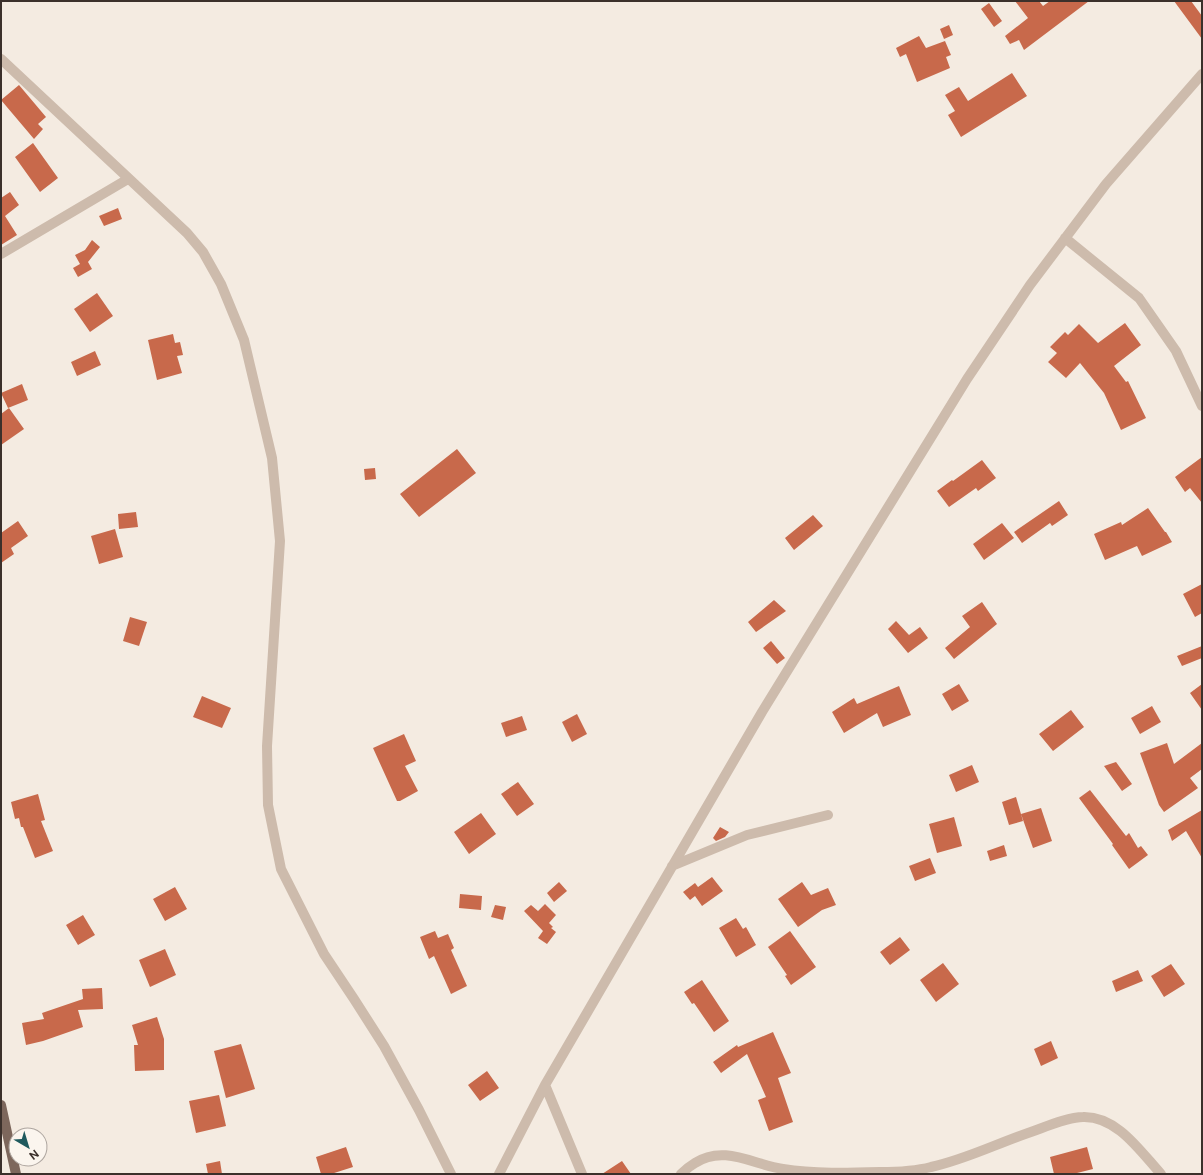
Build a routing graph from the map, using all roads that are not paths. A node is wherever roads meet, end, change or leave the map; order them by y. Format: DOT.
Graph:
graph roads {
  1 [pos="1,59"];
  2 [pos="1202,74"];
  3 [pos="128,179"];
  4 [pos="1066,238"];
  5 [pos="1,254"];
  6 [pos="1202,406"];
  7 [pos="828,815"];
  8 [pos="672,866"];
  9 [pos="545,1085"];
  10 [pos="1,1105"];
  11 [pos="16,1174"];
  12 [pos="451,1174"];
  13 [pos="499,1174"];
  14 [pos="582,1174"];
  15 [pos="681,1174"];
  16 [pos="1161,1174"];
  1 -- 3 [label="street"];
  2 -- 4 [label="street"];
  3 -- 5 [label="street"];
  3 -- 12 [label="street"];
  4 -- 6 [label="street"];
  4 -- 8 [label="street"];
  7 -- 8 [label="street"];
  8 -- 9 [label="street"];
  9 -- 13 [label="street"];
  9 -- 14 [label="street"];
  10 -- 11 [label="main road"];
  15 -- 16 [label="street"];
}
